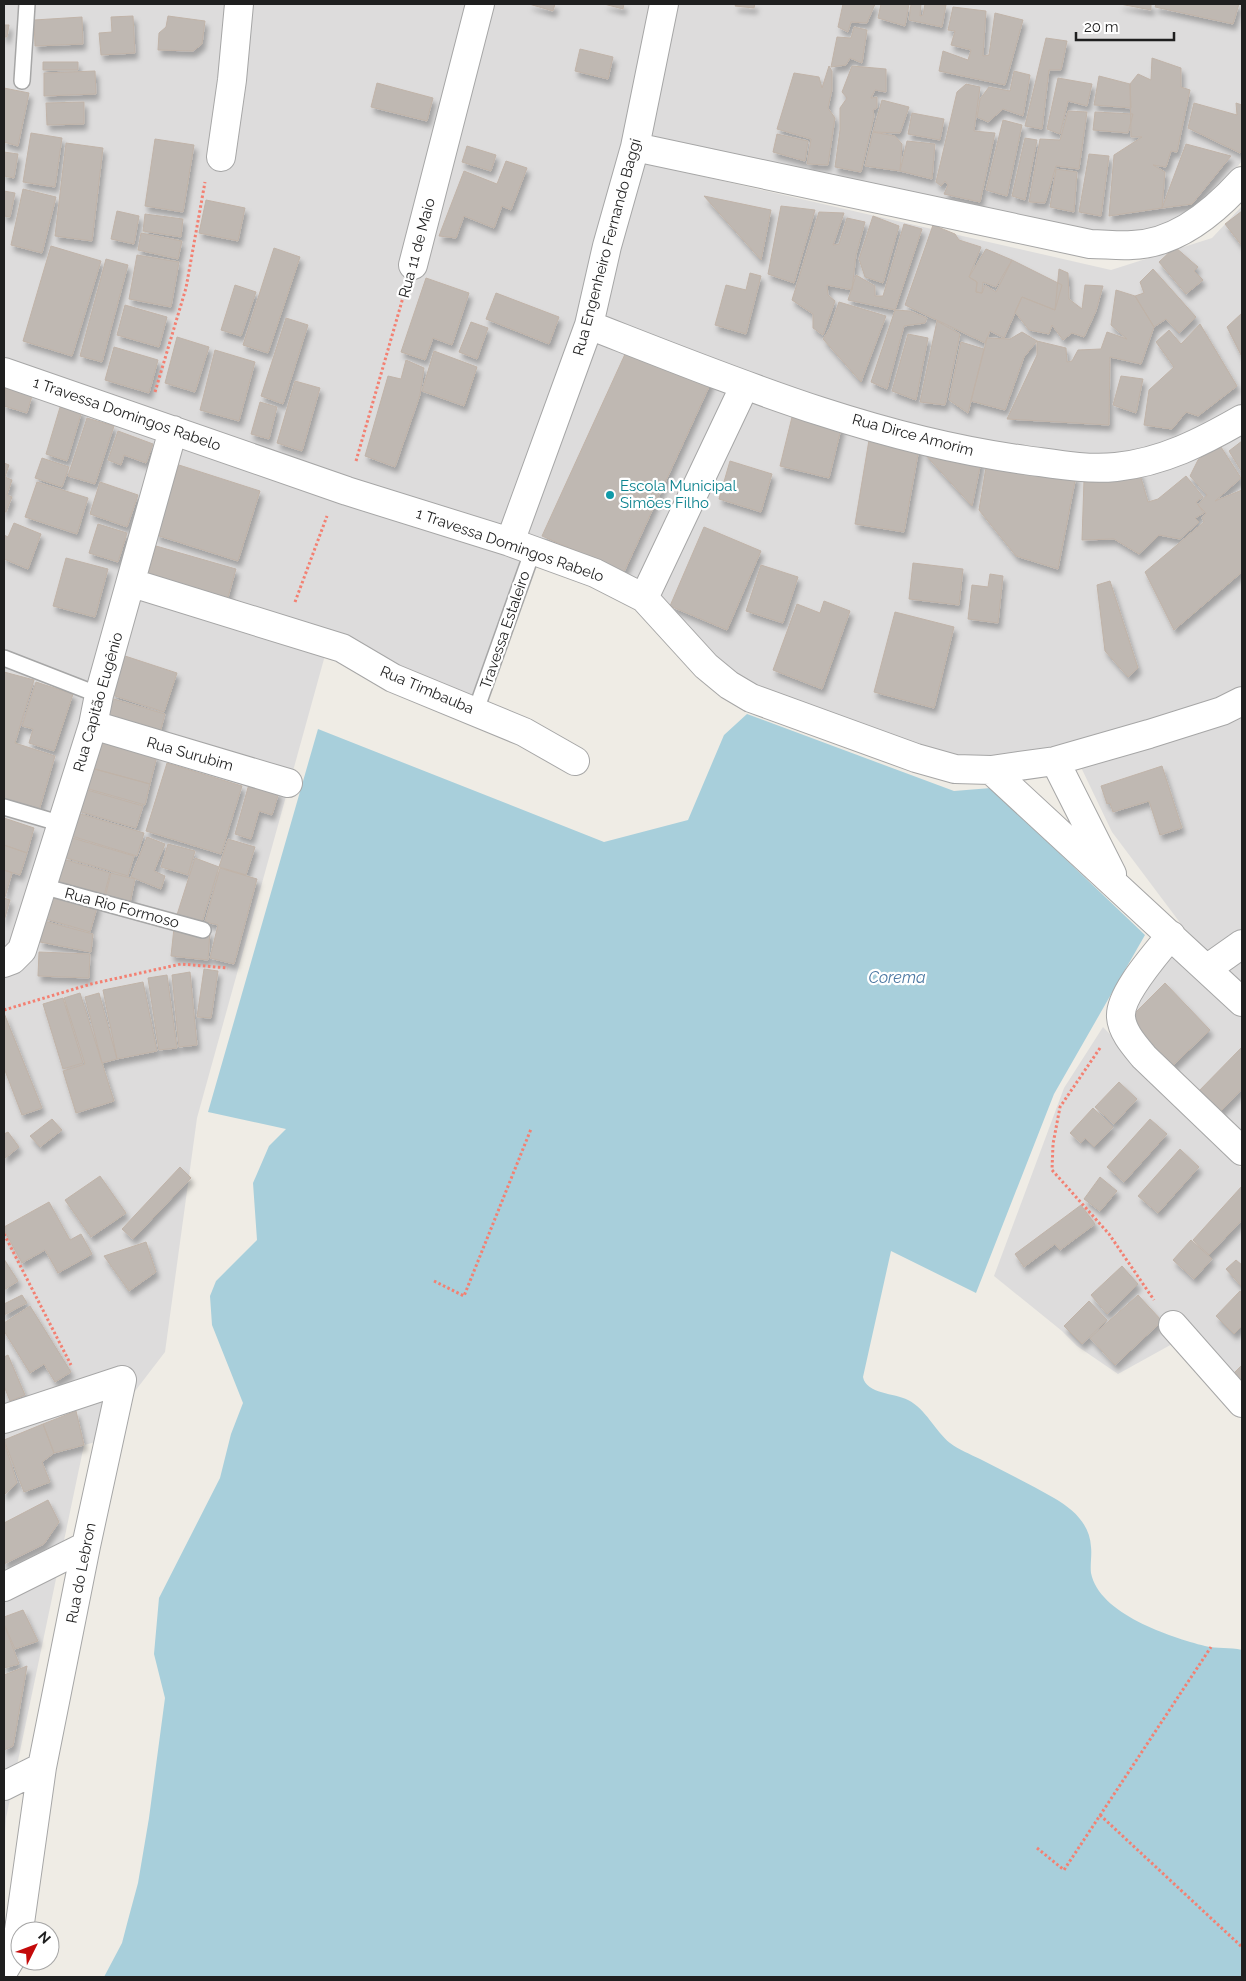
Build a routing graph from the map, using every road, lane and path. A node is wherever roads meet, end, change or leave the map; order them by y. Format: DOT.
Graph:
graph roads {
  1 [pos="27,4"];
  2 [pos="239,4"];
  3 [pos="480,4"];
  4 [pos="664,4"];
  5 [pos="22,82"];
  6 [pos="635,147"];
  7 [pos="221,157"];
  8 [pos="1242,181"];
  9 [pos="413,265"];
  10 [pos="588,325"];
  11 [pos="4,372"];
  12 [pos="745,385"];
  13 [pos="1242,419"];
  14 [pos="147,421"];
  15 [pos="174,430"];
  16 [pos="342,490"];
  17 [pos="522,546"];
  18 [pos="132,584"];
  19 [pos="644,598"];
  20 [pos="284,631"];
  21 [pos="4,658"];
  22 [pos="99,695"];
  23 [pos="1242,701"];
  24 [pos="476,710"];
  25 [pos="93,725"];
  26 [pos="1055,760"];
  27 [pos="575,761"];
  28 [pos="991,770"];
  29 [pos="288,782"];
  30 [pos="4,807"];
  31 [pos="62,824"];
  32 [pos="42,886"];
  33 [pos="1119,889"];
  34 [pos="203,930"];
  35 [pos="1171,935"];
  36 [pos="1242,944"];
  37 [pos="4,963"];
  38 [pos="228,968"];
  39 [pos="1208,968"];
  40 [pos="1242,1002"];
  41 [pos="4,1010"];
  42 [pos="1121,1017"];
  43 [pos="532,1129"];
  44 [pos="1242,1151"];
  45 [pos="4,1234"];
  46 [pos="434,1281"];
  47 [pos="1173,1325"];
  48 [pos="85,1392"];
  49 [pos="1242,1403"];
  50 [pos="4,1419"];
  51 [pos="86,1546"];
  52 [pos="4,1587"];
  53 [pos="1211,1647"];
  54 [pos="42,1767"];
  55 [pos="4,1786"];
  56 [pos="1100,1815"];
  57 [pos="1037,1848"];
  58 [pos="1242,1947"];
  59 [pos="4,1970"];
  1 -- 5 [label="lane"];
  2 -- 7 [label="street"];
  3 -- 9 [label="street, Rua 11 de Maio"];
  4 -- 6 [label="street, Rua Engenheiro Fernando Baggi"];
  6 -- 8 [label="street"];
  6 -- 10 [label="street, Rua Engenheiro Fernando Baggi"];
  7 -- 14 [label="path"];
  9 -- 16 [label="path, Rua 11 de Maio"];
  10 -- 12 [label="street, Rua Dirce Amorim"];
  10 -- 17 [label="street, Rua Engenheiro Fernando Baggi"];
  11 -- 14 [label="street, 1 Travessa Domingos Rabelo"];
  12 -- 13 [label="street, Rua Dirce Amorim"];
  12 -- 19 [label="street"];
  14 -- 15 [label="street, 1 Travessa Domingos Rabelo"];
  15 -- 16 [label="street, 1 Travessa Domingos Rabelo"];
  15 -- 18 [label="street, Rua Capitão Eugênio"];
  16 -- 17 [label="street, 1 Travessa Domingos Rabelo"];
  16 -- 20 [label="path, Rua 11 de Maio"];
  17 -- 19 [label="street, 1 Travessa Domingos Rabelo"];
  17 -- 24 [label="lane, Travessa Estaleiro"];
  18 -- 20 [label="street, Rua Timbauba"];
  18 -- 22 [label="street, Rua Capitão Eugênio"];
  19 -- 28 [label="street, 1 Travessa Domingos Rabelo"];
  20 -- 24 [label="street, Rua Timbauba"];
  21 -- 22 [label="lane"];
  22 -- 25 [label="street, Rua Capitão Eugênio"];
  23 -- 26 [label="street, 1 Travessa Domingos Rabelo"];
  24 -- 27 [label="street, Rua Timbauba"];
  25 -- 29 [label="street, Rua Surubim"];
  25 -- 31 [label="street, Rua Capitão Eugênio"];
  26 -- 28 [label="street, 1 Travessa Domingos Rabelo"];
  26 -- 33 [label="street"];
  28 -- 33 [label="street"];
  30 -- 31 [label="lane"];
  31 -- 32 [label="street, Rua Capitão Eugênio"];
  32 -- 34 [label="lane, Rua Rio Formoso"];
  32 -- 37 [label="street, Rua Capitão Eugênio"];
  33 -- 35 [label="street"];
  35 -- 39 [label="street"];
  35 -- 42 [label="street"];
  36 -- 39 [label="street"];
  38 -- 41 [label="path"];
  39 -- 40 [label="street"];
  42 -- 44 [label="street"];
  42 -- 47 [label="path"];
  43 -- 46 [label="path"];
  45 -- 48 [label="path"];
  47 -- 49 [label="street"];
  48 -- 50 [label="street"];
  48 -- 51 [label="street, Rua do Lebron"];
  51 -- 52 [label="street"];
  51 -- 54 [label="street, Rua do Lebron"];
  53 -- 56 [label="path"];
  54 -- 55 [label="street"];
  54 -- 59 [label="street, Rua do Lebron"];
  56 -- 57 [label="path"];
  56 -- 58 [label="path"];
}
